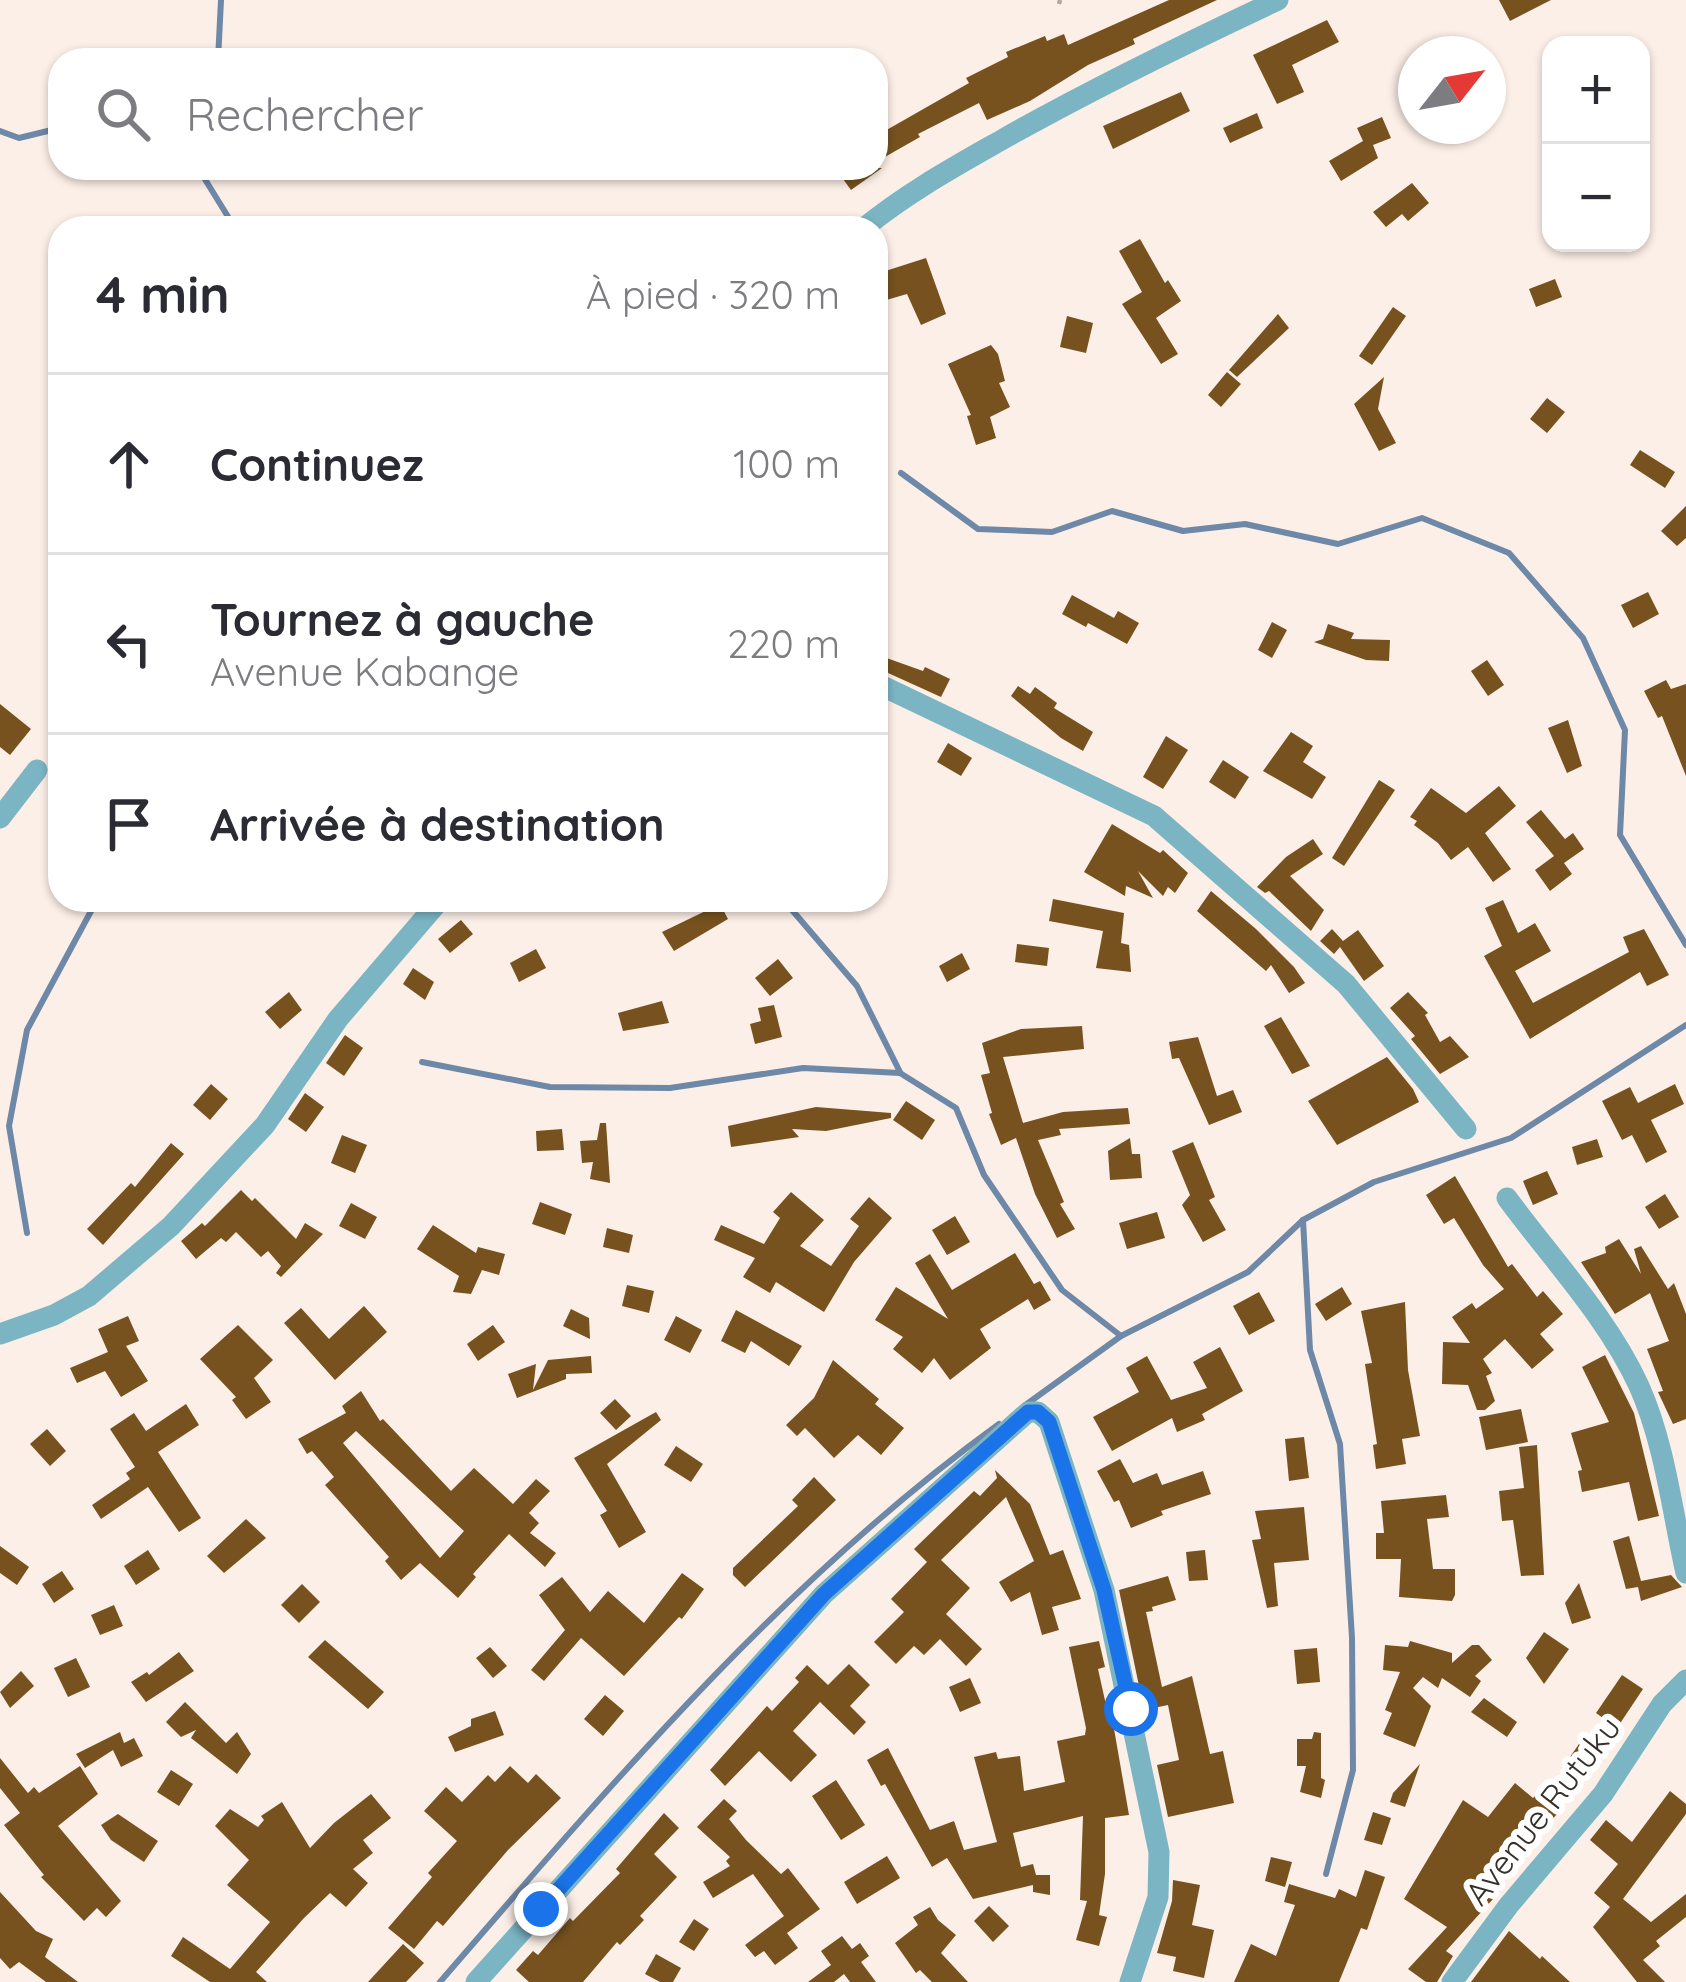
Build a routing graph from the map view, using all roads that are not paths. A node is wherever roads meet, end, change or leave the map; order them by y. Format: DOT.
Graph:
graph roads {
  1 [pos="1278,0"];
  2 [pos="880,216"];
  3 [pos="888,689"];
  4 [pos="37,770"];
  5 [pos="0,818"];
  6 [pos="430,912"];
  7 [pos="1466,1129"];
  8 [pos="1507,1198"];
  9 [pos="0,1334"];
  10 [pos="1686,1573"];
  11 [pos="1686,1680"];
  12 [pos="476,1982"];
  13 [pos="1130,1982"];
  14 [pos="1452,1982"];
  1 -- 2 [label="street"];
  3 -- 7 [label="street"];
  4 -- 5 [label="street"];
  6 -- 9 [label="street"];
  8 -- 10 [label="street"];
  11 -- 14 [label="street, Avenue Rutuku"];
  12 -- 13 [label="street"];
}
